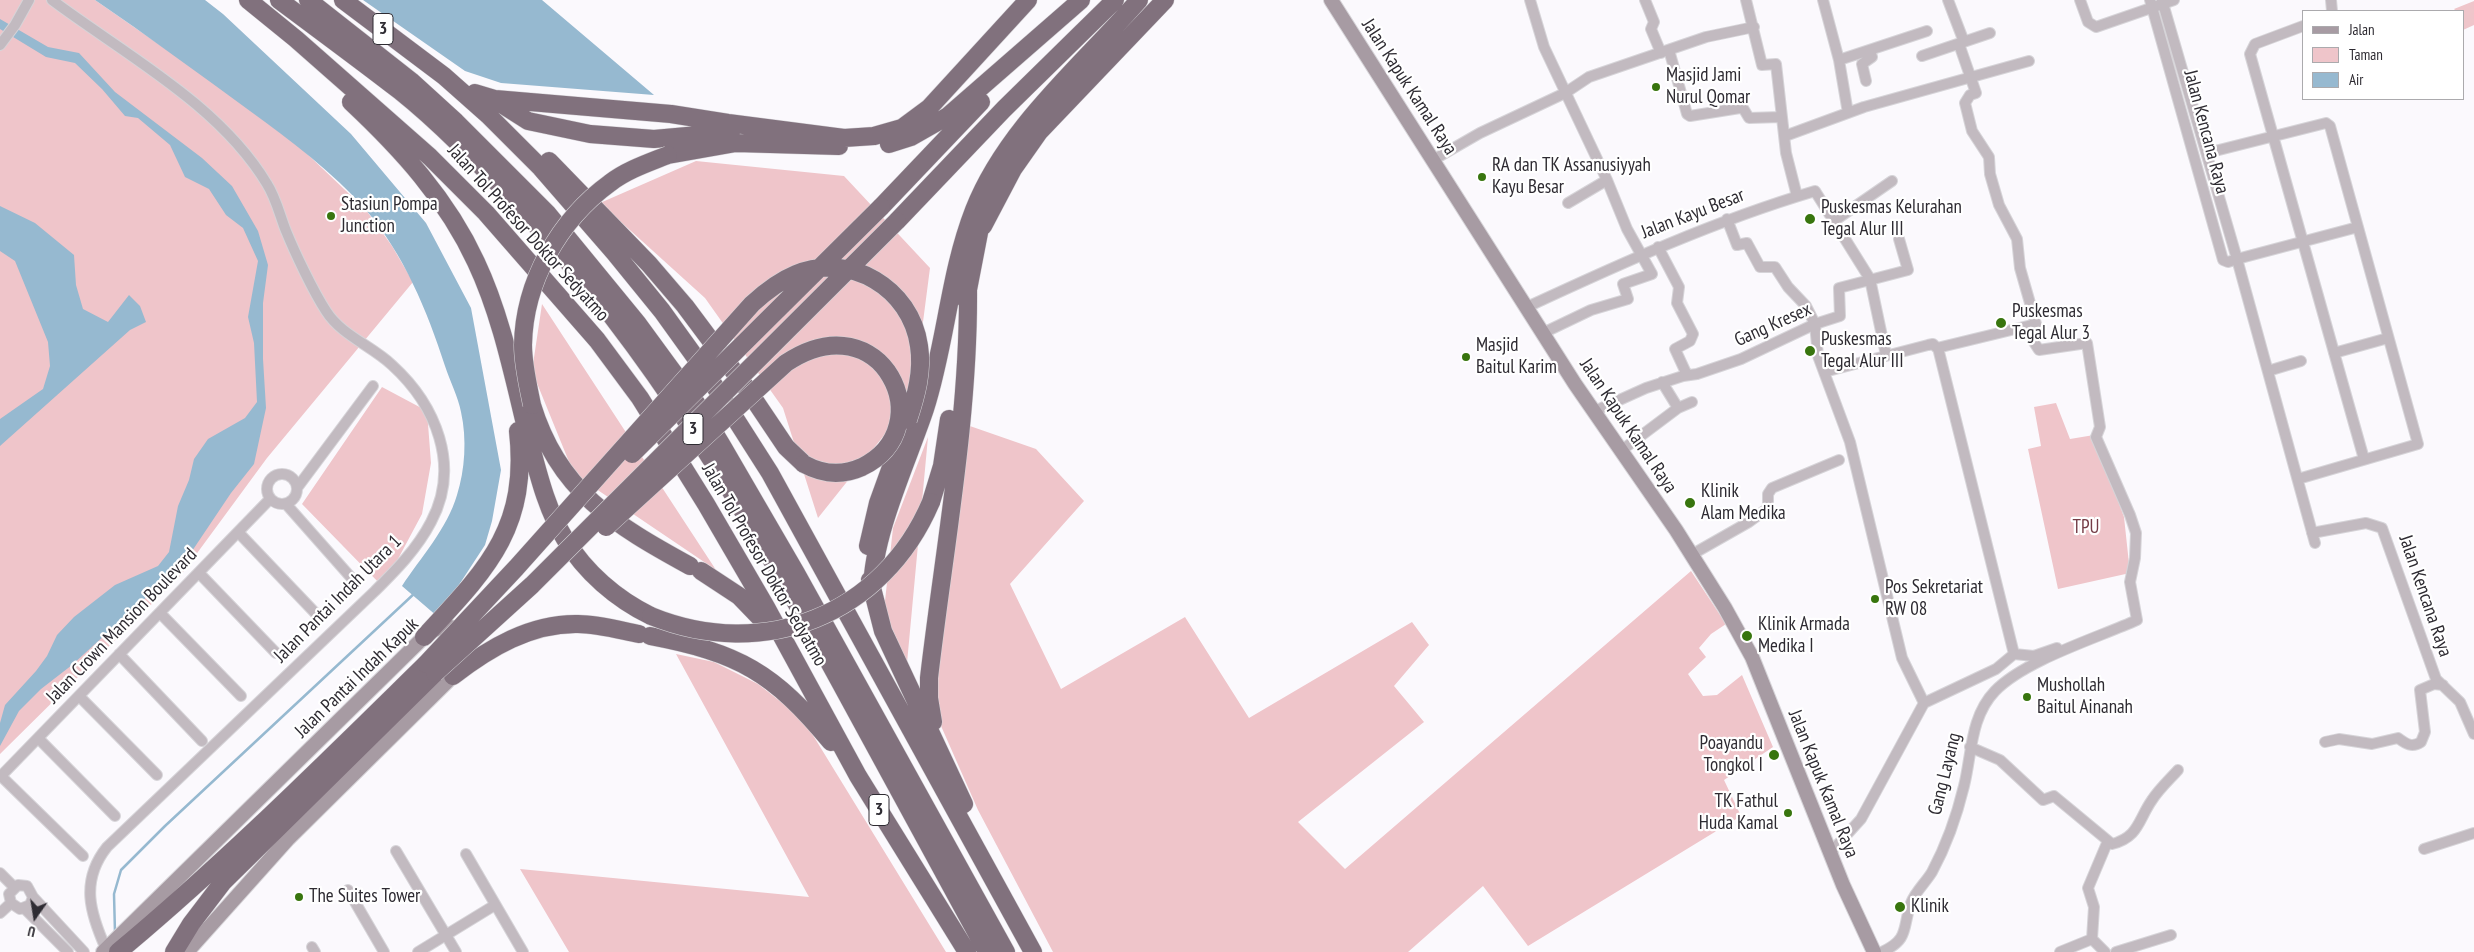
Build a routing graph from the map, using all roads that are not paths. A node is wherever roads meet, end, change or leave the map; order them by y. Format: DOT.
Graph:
graph roads {
  1 [pos="29,0"];
  2 [pos="52,0"];
  3 [pos="241,0"];
  4 [pos="248,0"];
  5 [pos="279,0"];
  6 [pos="308,0"];
  7 [pos="343,0"];
  8 [pos="1028,0"];
  9 [pos="1115,0"];
  10 [pos="1139,0"];
  11 [pos="1165,0"];
  12 [pos="1331,0"];
  13 [pos="1530,0"];
  14 [pos="1645,0"];
  15 [pos="1746,0"];
  16 [pos="1823,0"];
  17 [pos="1948,0"];
  18 [pos="2080,0"];
  19 [pos="2174,0"];
  20 [pos="2163,2"];
  21 [pos="2151,4"];
  22 [pos="1069,11"];
  23 [pos="2302,26"];
  24 [pos="1754,27"];
  25 [pos="1927,31"];
  26 [pos="1990,33"];
  27 [pos="3,41"];
  28 [pos="1962,43"];
  29 [pos="1870,50"];
  30 [pos="1665,51"];
  31 [pos="1922,56"];
  32 [pos="422,59"];
  33 [pos="1839,60"];
  34 [pos="2028,62"];
  35 [pos="1970,78"];
  36 [pos="1866,80"];
  37 [pos="475,93"];
  38 [pos="1565,94"];
  39 [pos="495,99"];
  40 [pos="1848,113"];
  41 [pos="1781,117"];
  42 [pos="1785,136"];
  43 [pos="2274,136"];
  44 [pos="1014,141"];
  45 [pos="867,147"];
  46 [pos="2207,153"];
  47 [pos="1433,160"];
  48 [pos="1607,180"];
  49 [pos="1892,181"];
  50 [pos="1797,196"];
  51 [pos="1568,203"];
  52 [pos="1727,219"];
  53 [pos="1834,221"];
  54 [pos="2358,227"];
  55 [pos="979,234"];
  56 [pos="1898,239"];
  57 [pos="2304,242"];
  58 [pos="1658,247"];
  59 [pos="1641,254"];
  60 [pos="2237,259"];
  61 [pos="1870,279"];
  62 [pos="960,290"];
  63 [pos="1527,307"];
  64 [pos="1814,324"];
  65 [pos="2024,327"];
  66 [pos="501,332"];
  67 [pos="1543,333"];
  68 [pos="2388,338"];
  69 [pos="1939,352"];
  70 [pos="2334,353"];
  71 [pos="1886,355"];
  72 [pos="2301,361"];
  73 [pos="2268,371"];
  74 [pos="1824,372"];
  75 [pos="1688,375"];
  76 [pos="1662,382"];
  77 [pos="373,386"];
  78 [pos="1692,402"];
  79 [pos="1678,408"];
  80 [pos="1595,411"];
  81 [pos="1622,450"];
  82 [pos="2364,459"];
  83 [pos="1838,460"];
  84 [pos="2298,479"];
  85 [pos="297,488"];
  86 [pos="270,499"];
  87 [pos="286,504"];
  88 [pos="238,532"];
  89 [pos="1691,555"];
  90 [pos="516,568"];
  91 [pos="199,573"];
  92 [pos="355,582"];
  93 [pos="532,585"];
  94 [pos="872,590"];
  95 [pos="160,613"];
  96 [pos="320,618"];
  97 [pos="2092,634"];
  98 [pos="424,637"];
  99 [pos="787,646"];
  100 [pos="276,653"];
  101 [pos="119,654"];
  102 [pos="2014,654"];
  103 [pos="430,668"];
  104 [pos="453,676"];
  105 [pos="2438,684"];
  106 [pos="79,696"];
  107 [pos="241,696"];
  108 [pos="1924,703"];
  109 [pos="2474,734"];
  110 [pos="38,738"];
  111 [pos="202,741"];
  112 [pos="2325,742"];
  113 [pos="937,744"];
  114 [pos="1970,747"];
  115 [pos="2178,770"];
  116 [pos="157,775"];
  117 [pos="858,776"];
  118 [pos="0,777"];
  119 [pos="115,816"];
  120 [pos="2474,833"];
  121 [pos="2108,843"];
  122 [pos="2424,849"];
  123 [pos="396,851"];
  124 [pos="1831,852"];
  125 [pos="466,854"];
  126 [pos="83,856"];
  127 [pos="0,873"];
  128 [pos="14,887"];
  129 [pos="348,890"];
  130 [pos="33,897"];
  131 [pos="11,903"];
  132 [pos="495,905"];
  133 [pos="24,908"];
  134 [pos="0,913"];
  135 [pos="2171,935"];
  136 [pos="446,936"];
  137 [pos="2092,939"];
  138 [pos="111,950"];
  139 [pos="1033,951"];
  140 [pos="68,952"];
  141 [pos="84,952"];
  142 [pos="174,952"];
  143 [pos="187,952"];
  144 [pos="384,952"];
  145 [pos="418,952"];
  146 [pos="456,952"];
  147 [pos="523,952"];
  148 [pos="967,952"];
  149 [pos="987,952"];
  150 [pos="1006,952"];
  151 [pos="1874,952"];
  152 [pos="1882,952"];
  153 [pos="2060,952"];
  154 [pos="2105,952"];
  155 [pos="2116,952"];
  1 -- 27 [label="street"];
  2 -- 138 [label="street, Jalan Pantai Indah Utara 1"];
  3 -- 66 [label="highway"];
  4 -- 99 [label="highway, Jalan Tol Profesor Doktor Sedyatmo / 3"];
  5 -- 149 [label="highway, Jalan Tol Profesor Doktor Sedyatmo / 3"];
  6 -- 150 [label="highway, Jalan Tol Profesor Doktor Sedyatmo / 3"];
  7 -- 32 [label="highway, 3"];
  8 -- 39 [label="highway"];
  9 -- 93 [label="highway, bridge"];
  10 -- 44 [label="highway"];
  11 -- 55 [label="highway"];
  12 -- 47 [label="main road, Jalan Kapuk Kamal Raya"];
  13 -- 38 [label="street, Jalan Kayu Besar"];
  14 -- 30 [label="street"];
  15 -- 24 [label="street"];
  16 -- 33 [label="street"];
  17 -- 28 [label="street"];
  18 -- 21 [label="street"];
  19 -- 20 [label="street"];
  20 -- 21 [label="street"];
  20 -- 46 [label="street, Jalan Kencana Raya"];
  21 -- 60 [label="street, Jalan Kencana Raya"];
  22 -- 45 [label="highway"];
  22 -- 90 [label="highway, bridge"];
  23 -- 43 [label="street"];
  24 -- 30 [label="street"];
  24 -- 41 [label="street"];
  25 -- 29 [label="street"];
  26 -- 28 [label="street"];
  28 -- 31 [label="street"];
  28 -- 35 [label="street"];
  29 -- 33 [label="street"];
  29 -- 36 [label="street"];
  30 -- 38 [label="street"];
  30 -- 41 [label="street"];
  32 -- 37 [label="highway"];
  32 -- 139 [label="highway, 3"];
  33 -- 40 [label="street"];
  34 -- 35 [label="street"];
  35 -- 40 [label="street"];
  35 -- 65 [label="street"];
  37 -- 39 [label="highway"];
  37 -- 93 [label="highway, bridge"];
  38 -- 47 [label="street"];
  38 -- 48 [label="street, Jalan Kayu Besar"];
  39 -- 45 [label="highway"];
  40 -- 42 [label="street"];
  41 -- 42 [label="street"];
  42 -- 50 [label="street"];
  43 -- 46 [label="street"];
  43 -- 54 [label="street"];
  43 -- 57 [label="street"];
  44 -- 55 [label="highway"];
  44 -- 62 [label="highway"];
  45 -- 99 [label="highway, bridge"];
  46 -- 60 [label="street, Jalan Kencana Raya"];
  47 -- 63 [label="main road, Jalan Kapuk Kamal Raya"];
  48 -- 51 [label="street"];
  48 -- 59 [label="street, Jalan Kayu Besar"];
  49 -- 53 [label="street"];
  50 -- 52 [label="street, Jalan Kayu Besar"];
  50 -- 53 [label="street, Jalan Kayu Besar"];
  52 -- 58 [label="street, Jalan Kayu Besar"];
  52 -- 64 [label="street"];
  53 -- 61 [label="street"];
  54 -- 57 [label="street"];
  54 -- 68 [label="street"];
  55 -- 62 [label="highway"];
  56 -- 61 [label="street, Gang Kresex"];
  57 -- 60 [label="street"];
  57 -- 70 [label="street"];
  58 -- 59 [label="street, Jalan Kayu Besar"];
  58 -- 75 [label="street"];
  59 -- 63 [label="street"];
  59 -- 67 [label="street"];
  60 -- 73 [label="street, Jalan Kencana Raya"];
  61 -- 64 [label="street, Gang Kresex"];
  61 -- 71 [label="street"];
  62 -- 66 [label="highway, bridge"];
  62 -- 94 [label="highway"];
  62 -- 113 [label="highway"];
  63 -- 67 [label="main road, Jalan Kapuk Kamal Raya"];
  64 -- 74 [label="street"];
  64 -- 75 [label="street, Gang Kresex"];
  65 -- 71 [label="street"];
  65 -- 114 [label="street, Gang Layang"];
  66 -- 98 [label="highway"];
  67 -- 80 [label="main road, Jalan Kapuk Kamal Raya"];
  68 -- 70 [label="street"];
  68 -- 82 [label="street"];
  69 -- 102 [label="street"];
  70 -- 82 [label="street"];
  71 -- 74 [label="street"];
  72 -- 73 [label="street"];
  73 -- 84 [label="street, Jalan Kencana Raya"];
  74 -- 108 [label="street"];
  75 -- 76 [label="street, Gang Kresex"];
  76 -- 79 [label="street"];
  76 -- 80 [label="street, Gang Kresex"];
  77 -- 85 [label="street"];
  78 -- 79 [label="street"];
  79 -- 81 [label="street"];
  80 -- 81 [label="main road, Jalan Kapuk Kamal Raya"];
  81 -- 89 [label="main road, Jalan Kapuk Kamal Raya"];
  82 -- 84 [label="street"];
  83 -- 89 [label="street"];
  84 -- 105 [label="street, Jalan Kencana Raya"];
  85 -- 86 [label="street"];
  85 -- 87 [label="street"];
  86 -- 87 [label="street"];
  86 -- 88 [label="street, Jalan Crown Mansion Boulevard"];
  87 -- 92 [label="street"];
  88 -- 91 [label="street, Jalan Crown Mansion Boulevard"];
  88 -- 96 [label="street"];
  89 -- 124 [label="main road, Jalan Kapuk Kamal Raya"];
  90 -- 94 [label="highway, bridge"];
  90 -- 103 [label="highway, bridge"];
  91 -- 95 [label="street, Jalan Crown Mansion Boulevard"];
  91 -- 100 [label="street"];
  93 -- 103 [label="highway, bridge"];
  94 -- 113 [label="highway"];
  95 -- 101 [label="street, Jalan Crown Mansion Boulevard"];
  95 -- 107 [label="street"];
  97 -- 102 [label="street"];
  98 -- 104 [label="main road, Jalan Pantai Indah Kapuk"];
  98 -- 138 [label="main road, Jalan Pantai Indah Kapuk"];
  99 -- 117 [label="highway, Jalan Tol Profesor Doktor Sedyatmo / 3"];
  101 -- 106 [label="street, Jalan Crown Mansion Boulevard"];
  101 -- 111 [label="street"];
  102 -- 108 [label="street"];
  103 -- 138 [label="highway"];
  103 -- 142 [label="highway"];
  104 -- 117 [label="highway"];
  104 -- 143 [label="main road, Jalan Pantai Indah Kapuk"];
  105 -- 109 [label="street, Jalan Kencana Raya"];
  105 -- 112 [label="street"];
  106 -- 110 [label="street, Jalan Crown Mansion Boulevard"];
  106 -- 116 [label="street"];
  108 -- 124 [label="street"];
  110 -- 118 [label="street, Jalan Crown Mansion Boulevard"];
  110 -- 119 [label="street"];
  113 -- 139 [label="highway"];
  114 -- 121 [label="street"];
  114 -- 152 [label="street, Gang Layang"];
  115 -- 121 [label="street"];
  117 -- 148 [label="highway, Jalan Tol Profesor Doktor Sedyatmo / 3"];
  118 -- 126 [label="street"];
  120 -- 122 [label="street"];
  121 -- 137 [label="street"];
  123 -- 136 [label="street"];
  124 -- 151 [label="main road, Jalan Kapuk Kamal Raya"];
  125 -- 132 [label="street"];
  127 -- 128 [label="street"];
  128 -- 130 [label="street"];
  128 -- 131 [label="street"];
  129 -- 144 [label="street"];
  130 -- 133 [label="street"];
  130 -- 141 [label="street"];
  131 -- 133 [label="street"];
  131 -- 134 [label="street"];
  132 -- 136 [label="street"];
  132 -- 147 [label="street"];
  133 -- 140 [label="street"];
  135 -- 155 [label="street"];
  136 -- 145 [label="street"];
  136 -- 146 [label="street"];
  137 -- 153 [label="street"];
  137 -- 154 [label="street"];
}
